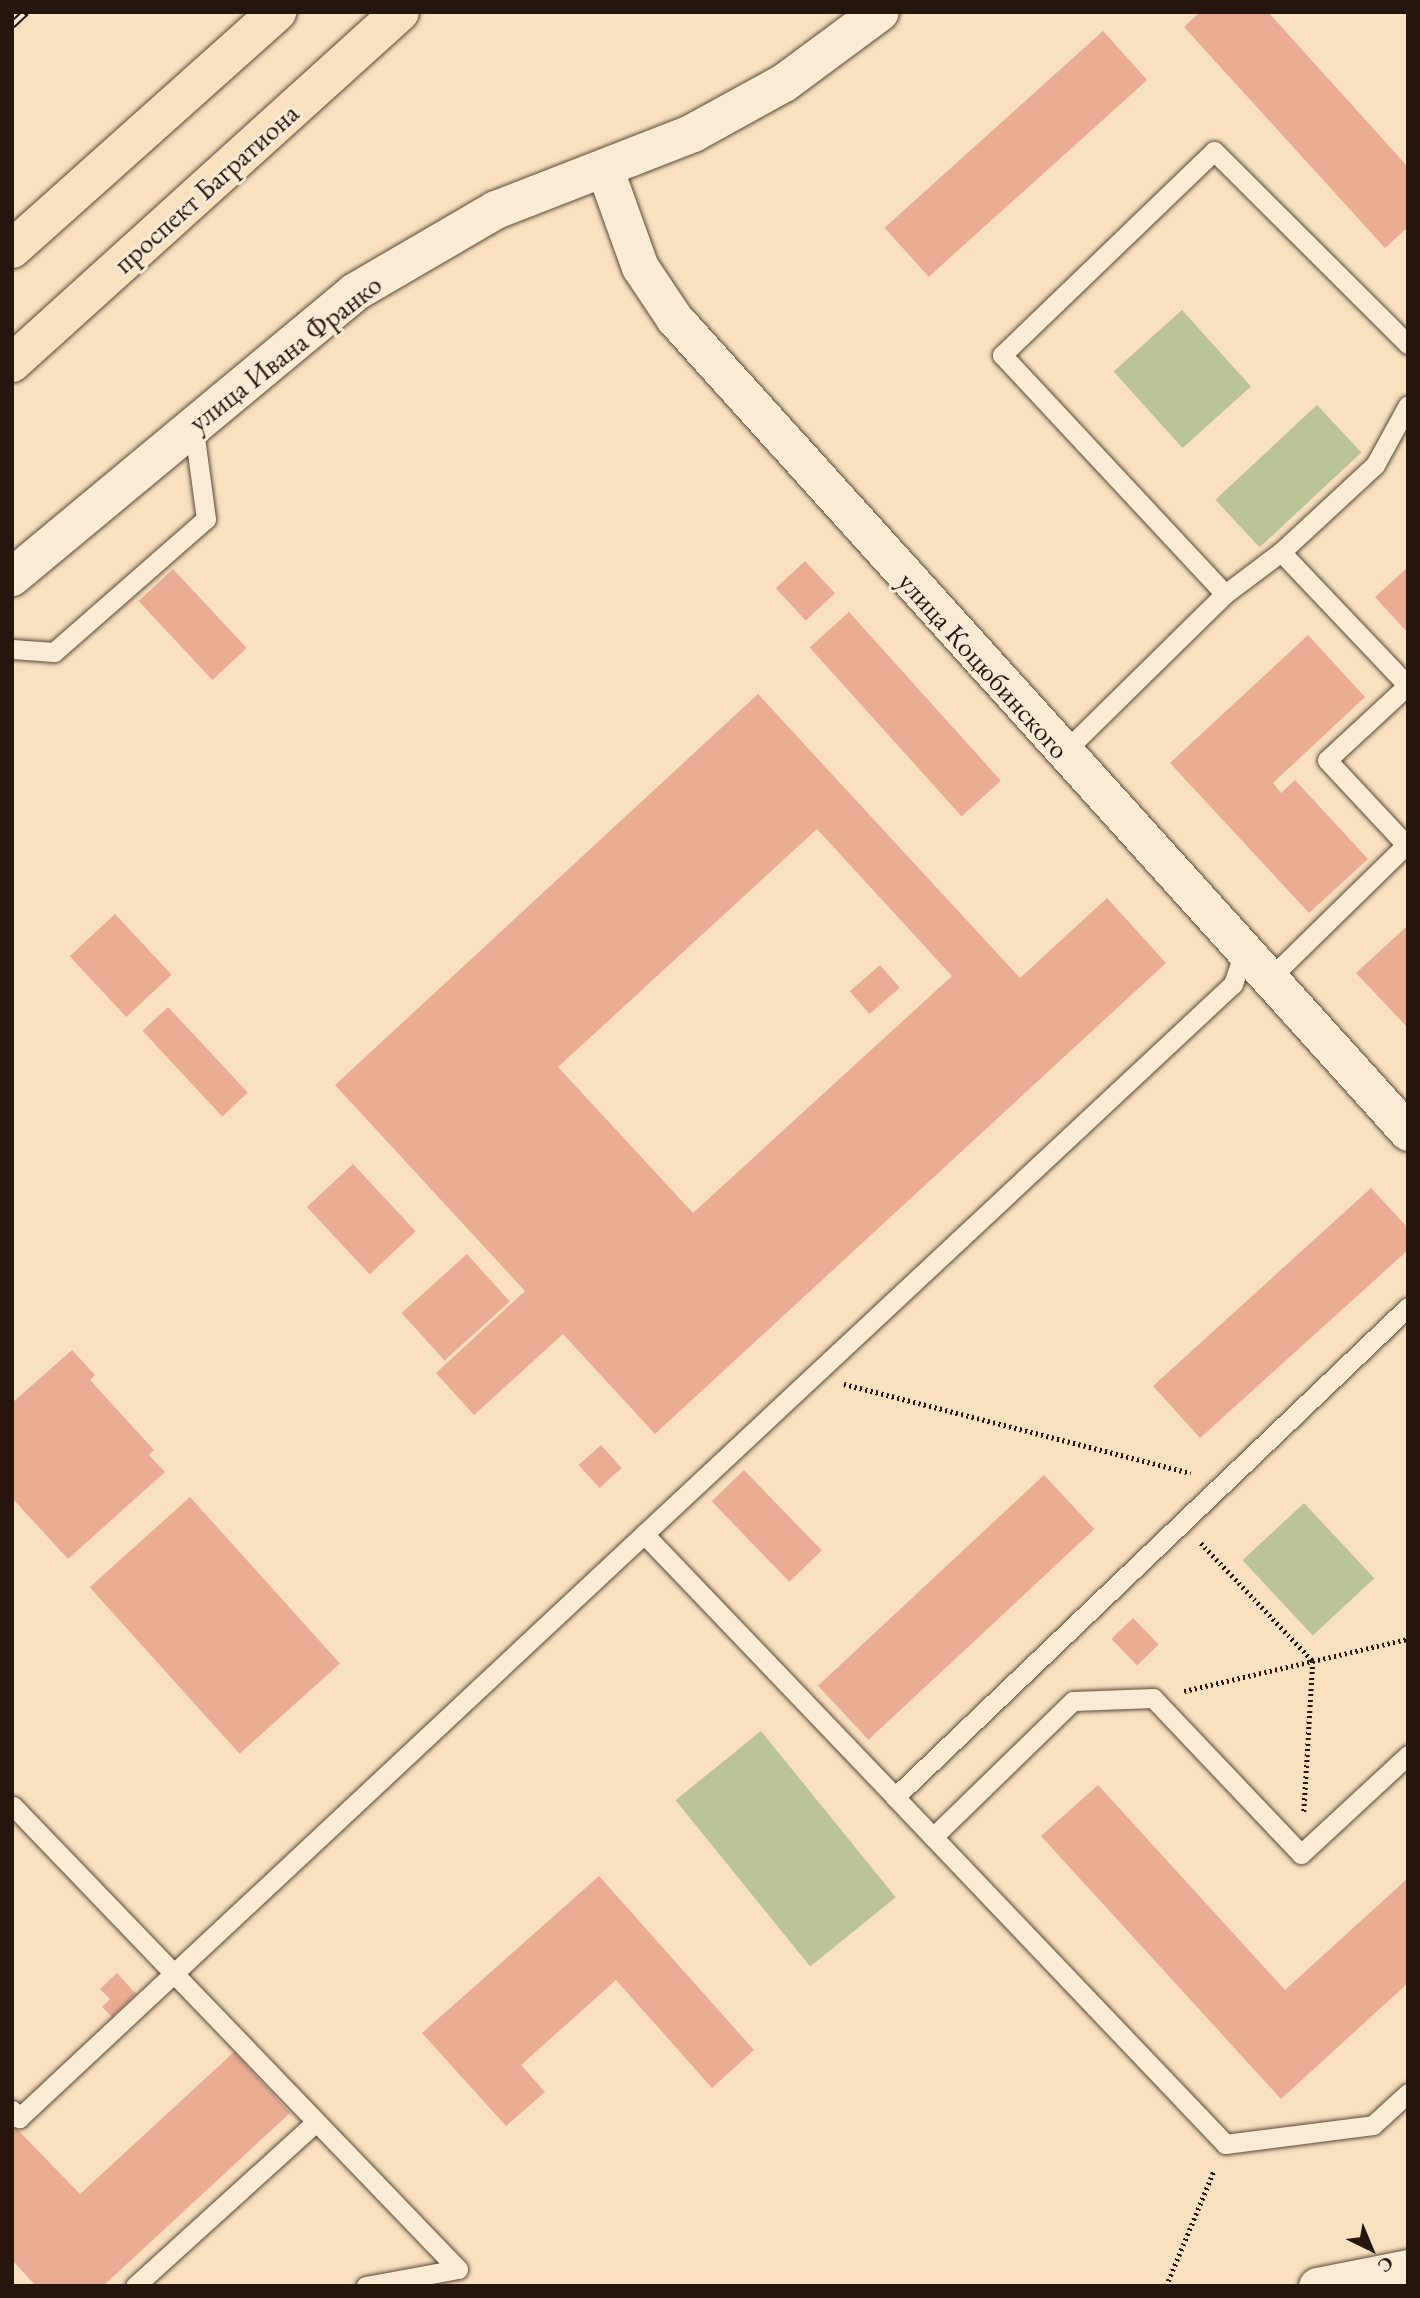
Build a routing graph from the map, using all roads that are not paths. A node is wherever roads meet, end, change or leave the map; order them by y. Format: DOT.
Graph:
graph roads {
  1 [pos="277,12"];
  2 [pos="400,12"];
  3 [pos="880,12"];
  4 [pos="605,170"];
  5 [pos="12,249"];
  6 [pos="1408,344"];
  7 [pos="12,363"];
  8 [pos="1408,405"];
  9 [pos="193,423"];
  10 [pos="1282,552"];
  11 [pos="12,577"];
  12 [pos="1225,594"];
  13 [pos="12,649"];
  14 [pos="1407,685"];
  15 [pos="1063,753"];
  16 [pos="1407,846"];
  17 [pos="1244,952"];
  18 [pos="1269,979"];
  19 [pos="1408,1132"];
  20 [pos="1408,1307"];
  21 [pos="644,1534"];
  22 [pos="1408,1755"];
  23 [pos="895,1797"];
  24 [pos="13,1806"];
  25 [pos="933,1837"];
  26 [pos="174,1971"];
  27 [pos="1408,2093"];
  28 [pos="12,2110"];
  29 [pos="316,2122"];
  30 [pos="1408,2268"];
  31 [pos="135,2286"];
  32 [pos="366,2286"];
  33 [pos="1317,2286"];
  1 -- 5 [label="main road"];
  2 -- 7 [label="main road, проспект Багратиона"];
  3 -- 4 [label="street, улица Ивана Франко"];
  4 -- 9 [label="street, улица Ивана Франко"];
  4 -- 15 [label="street, улица Коцюбинского"];
  6 -- 12 [label="lane"];
  8 -- 10 [label="lane"];
  9 -- 11 [label="street, улица Ивана Франко"];
  9 -- 13 [label="lane"];
  10 -- 12 [label="lane"];
  10 -- 14 [label="lane"];
  12 -- 15 [label="lane"];
  14 -- 16 [label="lane"];
  15 -- 17 [label="street, улица Коцюбинского"];
  16 -- 18 [label="lane"];
  17 -- 18 [label="street, улица Коцюбинского"];
  17 -- 21 [label="lane"];
  18 -- 19 [label="street, улица Коцюбинского"];
  20 -- 23 [label="lane"];
  21 -- 23 [label="lane"];
  21 -- 26 [label="lane"];
  22 -- 25 [label="lane"];
  23 -- 25 [label="lane"];
  24 -- 26 [label="lane"];
  25 -- 27 [label="lane"];
  26 -- 28 [label="lane"];
  26 -- 29 [label="lane"];
  29 -- 31 [label="lane"];
  29 -- 32 [label="lane"];
  30 -- 33 [label="street"];
}
